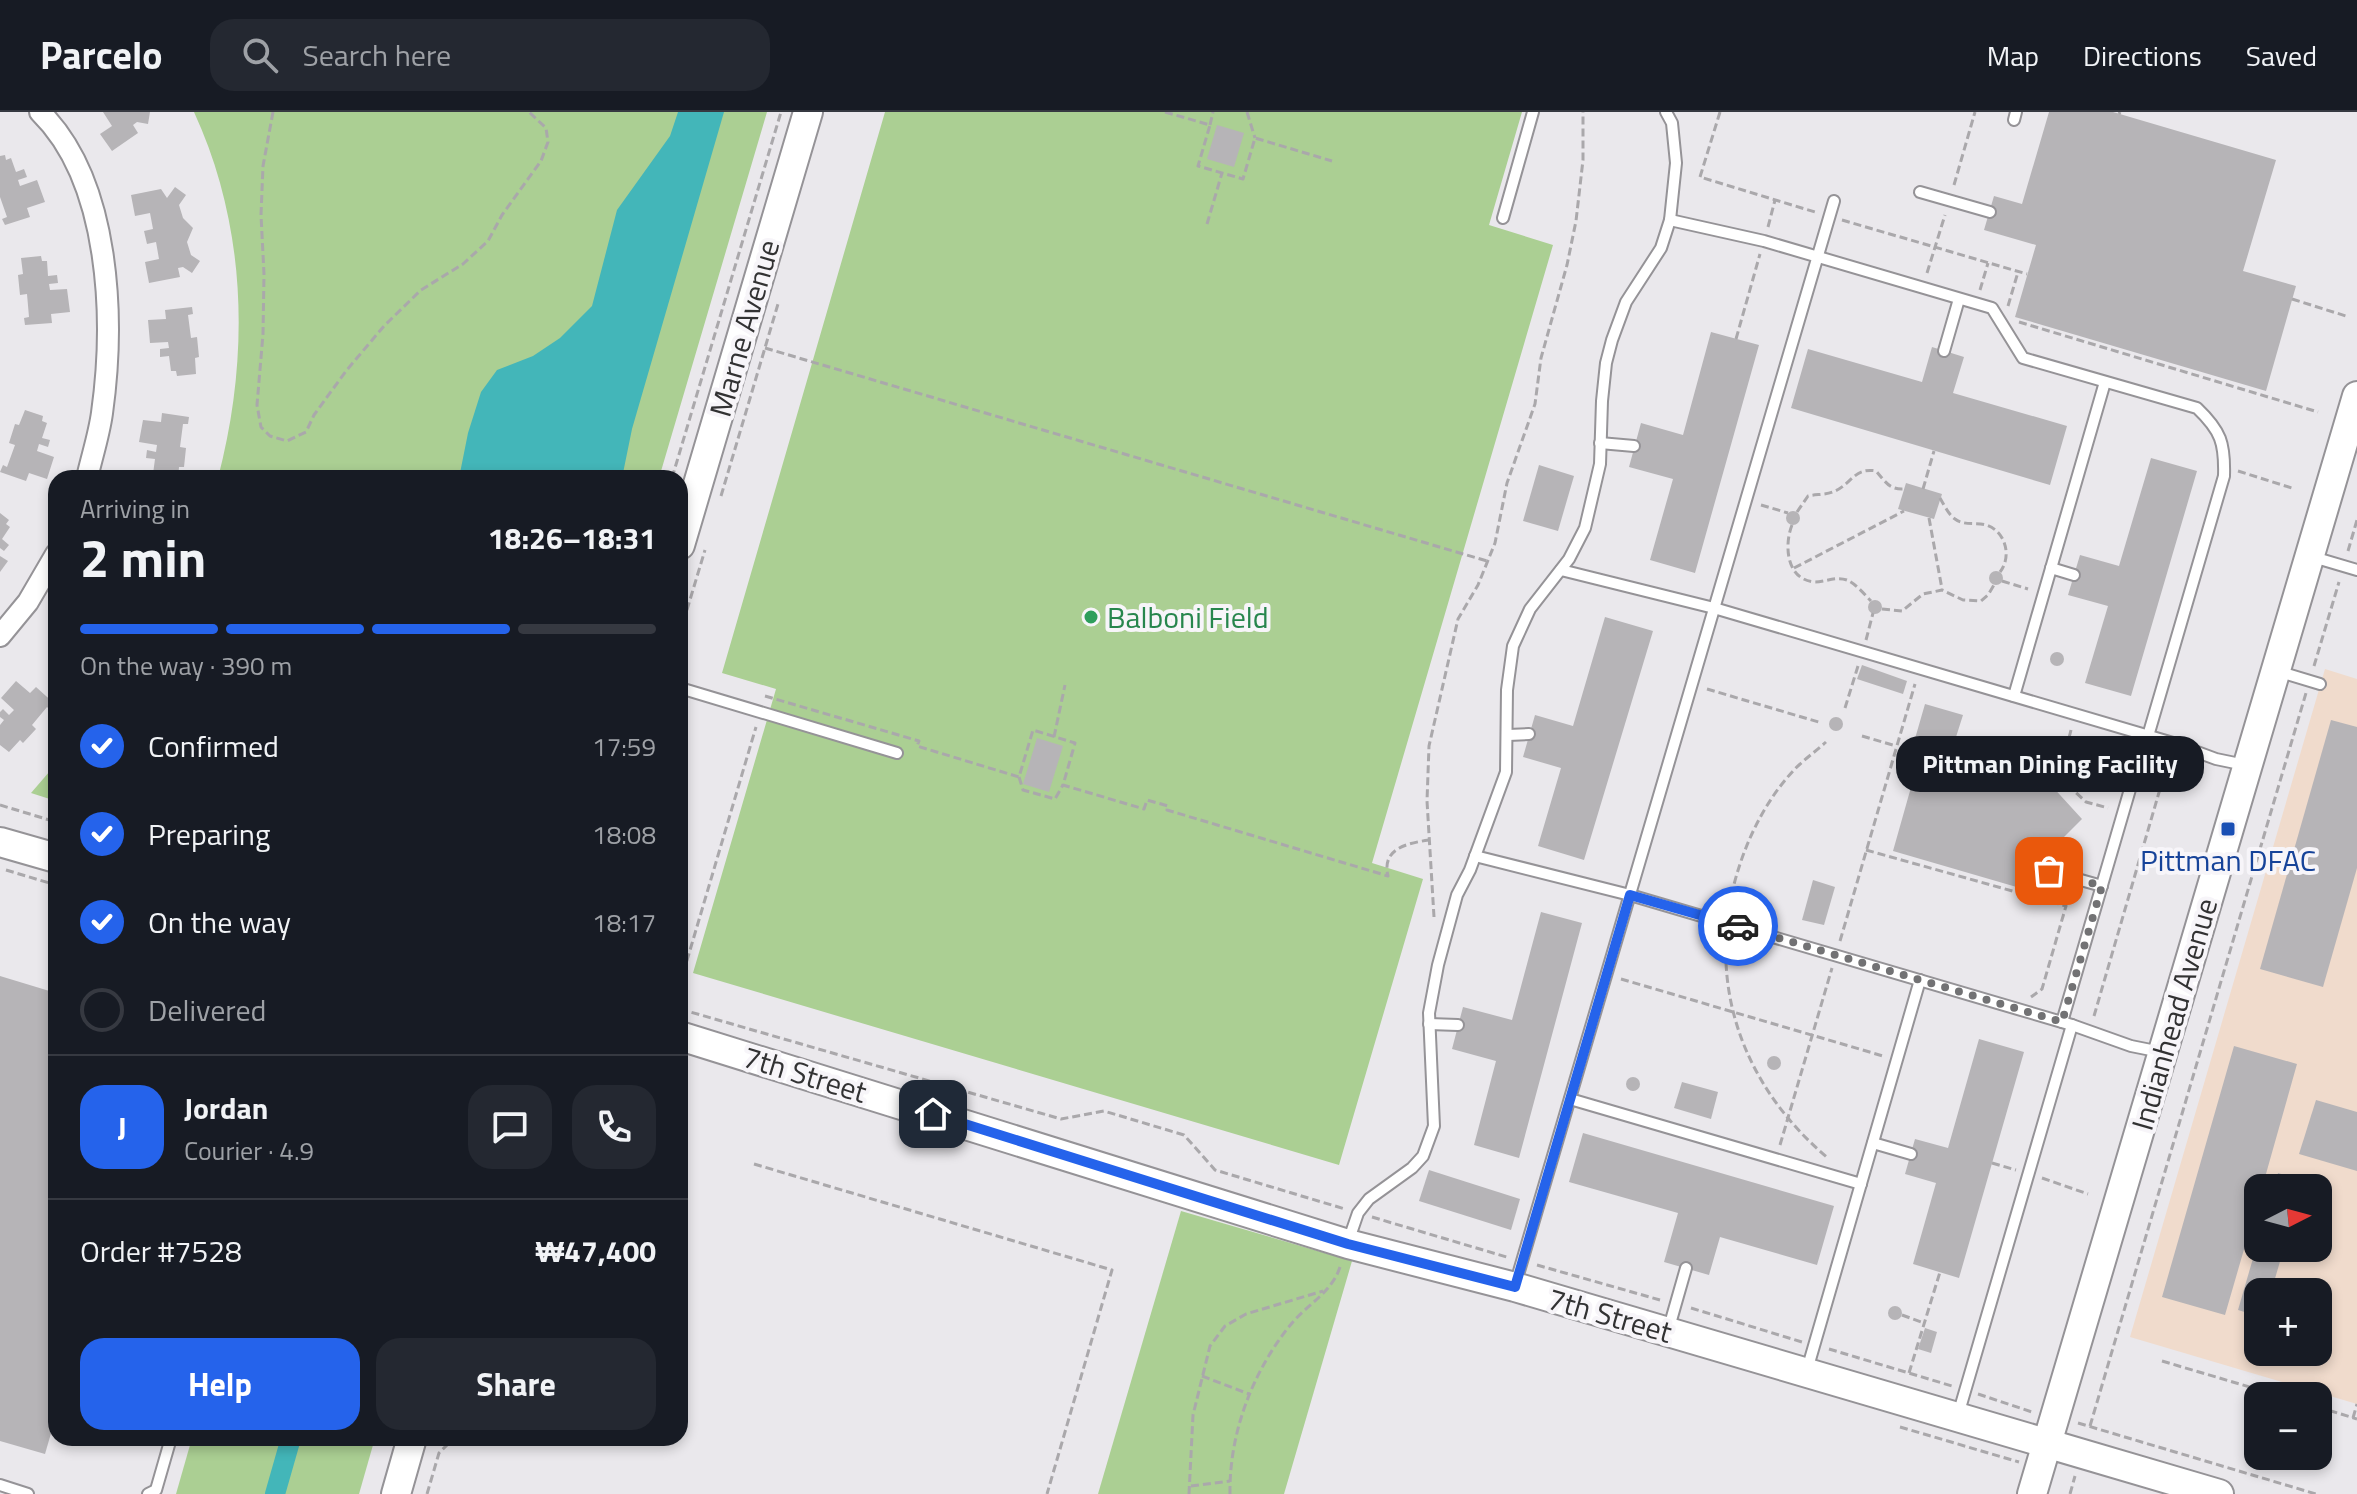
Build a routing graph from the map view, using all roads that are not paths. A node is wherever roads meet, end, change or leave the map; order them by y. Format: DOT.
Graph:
graph roads {
  1 [pos="40,112"];
  2 [pos="808,112"];
  3 [pos="1533,112"];
  4 [pos="1666,112"];
  5 [pos="1920,192"];
  6 [pos="1834,201"];
  7 [pos="1990,212"];
  8 [pos="1503,218"];
  9 [pos="1670,220"];
  10 [pos="1818,257"];
  11 [pos="1959,299"];
  12 [pos="1944,351"];
  13 [pos="2105,382"];
  14 [pos="2357,396"];
  15 [pos="1600,443"];
  16 [pos="1634,446"];
  17 [pos="89,470"];
  18 [pos="688,518"];
  19 [pos="2309,556"];
  20 [pos="48,568"];
  21 [pos="2051,568"];
  22 [pos="1561,570"];
  23 [pos="2357,570"];
  24 [pos="2074,575"];
  25 [pos="1714,608"];
  26 [pos="0,636"];
  27 [pos="2275,671"];
  28 [pos="2315,683"];
  29 [pos="688,690"];
  30 [pos="2014,696"];
  31 [pos="1529,734"];
  32 [pos="1508,735"];
  33 [pos="2148,736"];
  34 [pos="897,753"];
  35 [pos="2247,765"];
  36 [pos="2133,779"];
  37 [pos="0,842"];
  38 [pos="48,856"];
  39 [pos="1475,856"];
  40 [pos="2049,871"];
  41 [pos="2102,886"];
  42 [pos="1630,895"];
  43 [pos="1920,980"];
  44 [pos="1429,1024"];
  45 [pos="2067,1024"];
  46 [pos="1458,1025"];
  47 [pos="688,1038"];
  48 [pos="2162,1052"];
  49 [pos="1570,1099"];
  50 [pos="1873,1143"];
  51 [pos="1911,1154"];
  52 [pos="1861,1184"];
  53 [pos="1348,1244"];
  54 [pos="1686,1268"];
  55 [pos="1518,1274"];
  56 [pos="1668,1332"];
  57 [pos="1806,1372"];
  58 [pos="1962,1403"];
  59 [pos="2051,1430"];
  60 [pos="169,1446"];
  61 [pos="410,1446"];
  62 [pos="0,1485"];
  63 [pos="28,1494"];
  64 [pos="148,1494"];
  65 [pos="396,1494"];
  66 [pos="2032,1494"];
  67 [pos="2219,1494"];
  1 -- 17 [label="street"];
  2 -- 18 [label="street, Marne Avenue"];
  3 -- 8 [label="lane"];
  4 -- 9 [label="lane"];
  5 -- 7 [label="lane"];
  6 -- 10 [label="lane"];
  9 -- 10 [label="lane"];
  9 -- 15 [label="lane"];
  10 -- 11 [label="lane"];
  10 -- 25 [label="lane"];
  11 -- 12 [label="lane"];
  11 -- 13 [label="lane"];
  13 -- 21 [label="lane"];
  13 -- 33 [label="lane"];
  14 -- 19 [label="street, Indianhead Avenue"];
  15 -- 16 [label="lane"];
  15 -- 22 [label="lane"];
  19 -- 23 [label="lane"];
  19 -- 27 [label="street, Indianhead Avenue"];
  20 -- 26 [label="street"];
  21 -- 24 [label="lane"];
  21 -- 30 [label="lane"];
  22 -- 25 [label="lane"];
  22 -- 32 [label="lane"];
  25 -- 30 [label="lane"];
  25 -- 42 [label="lane"];
  27 -- 28 [label="lane"];
  27 -- 35 [label="street, Indianhead Avenue"];
  29 -- 34 [label="lane"];
  30 -- 33 [label="lane"];
  31 -- 32 [label="lane"];
  32 -- 39 [label="lane"];
  33 -- 35 [label="lane"];
  35 -- 48 [label="street, Indianhead Avenue"];
  36 -- 41 [label="lane"];
  37 -- 38 [label="street"];
  39 -- 42 [label="lane"];
  39 -- 44 [label="lane"];
  40 -- 41 [label="lane"];
  41 -- 45 [label="lane"];
  42 -- 43 [label="lane"];
  42 -- 49 [label="lane"];
  43 -- 45 [label="lane"];
  43 -- 50 [label="lane"];
  44 -- 46 [label="lane"];
  44 -- 53 [label="lane"];
  45 -- 48 [label="lane"];
  45 -- 58 [label="lane"];
  47 -- 53 [label="street, 7th Street"];
  48 -- 59 [label="street, Indianhead Avenue"];
  49 -- 52 [label="lane"];
  49 -- 55 [label="lane"];
  50 -- 51 [label="lane"];
  50 -- 52 [label="lane"];
  52 -- 57 [label="lane"];
  53 -- 55 [label="street, 7th Street"];
  54 -- 56 [label="lane"];
  55 -- 56 [label="street, 7th Street"];
  56 -- 57 [label="street, 7th Street"];
  57 -- 58 [label="street, 7th Street"];
  58 -- 59 [label="street, 7th Street"];
  59 -- 66 [label="street, Indianhead Avenue"];
  59 -- 67 [label="street, 7th Street"];
  60 -- 64 [label="lane"];
  61 -- 65 [label="street"];
  62 -- 63 [label="lane"];
}
